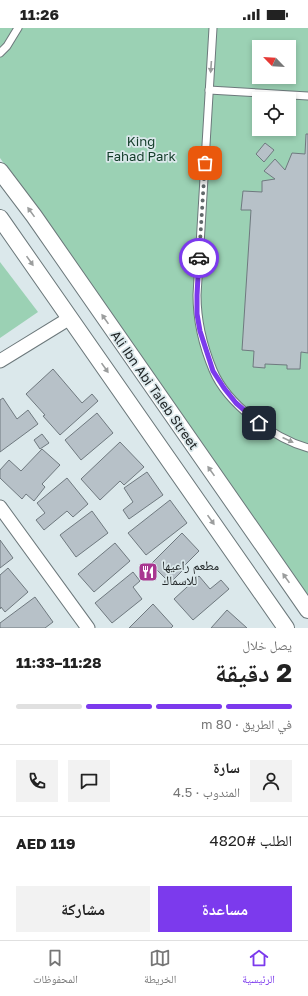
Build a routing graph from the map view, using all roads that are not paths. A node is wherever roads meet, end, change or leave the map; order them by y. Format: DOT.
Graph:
graph roads {
  1 [pos="18,28"];
  2 [pos="213,28"];
  3 [pos="0,53"];
  4 [pos="209,90"];
  5 [pos="308,96"];
  6 [pos="0,171"];
  7 [pos="0,218"];
  8 [pos="70,318"];
  9 [pos="0,361"];
  10 [pos="308,448"];
  11 [pos="0,507"];
  12 [pos="308,610"];
  13 [pos="88,628"];
  14 [pos="286,628"];
  1 -- 3 [label="lane"];
  2 -- 4 [label="lane, one-way"];
  4 -- 5 [label="lane"];
  4 -- 10 [label="lane, one-way"];
  12 -- 6 [label="street, Ali Ibn Abi Taleb Street, one-way"];
  7 -- 8 [label="street, one-way"];
  8 -- 9 [label="street"];
  8 -- 14 [label="street, one-way"];
  11 -- 13 [label="street"];
}
